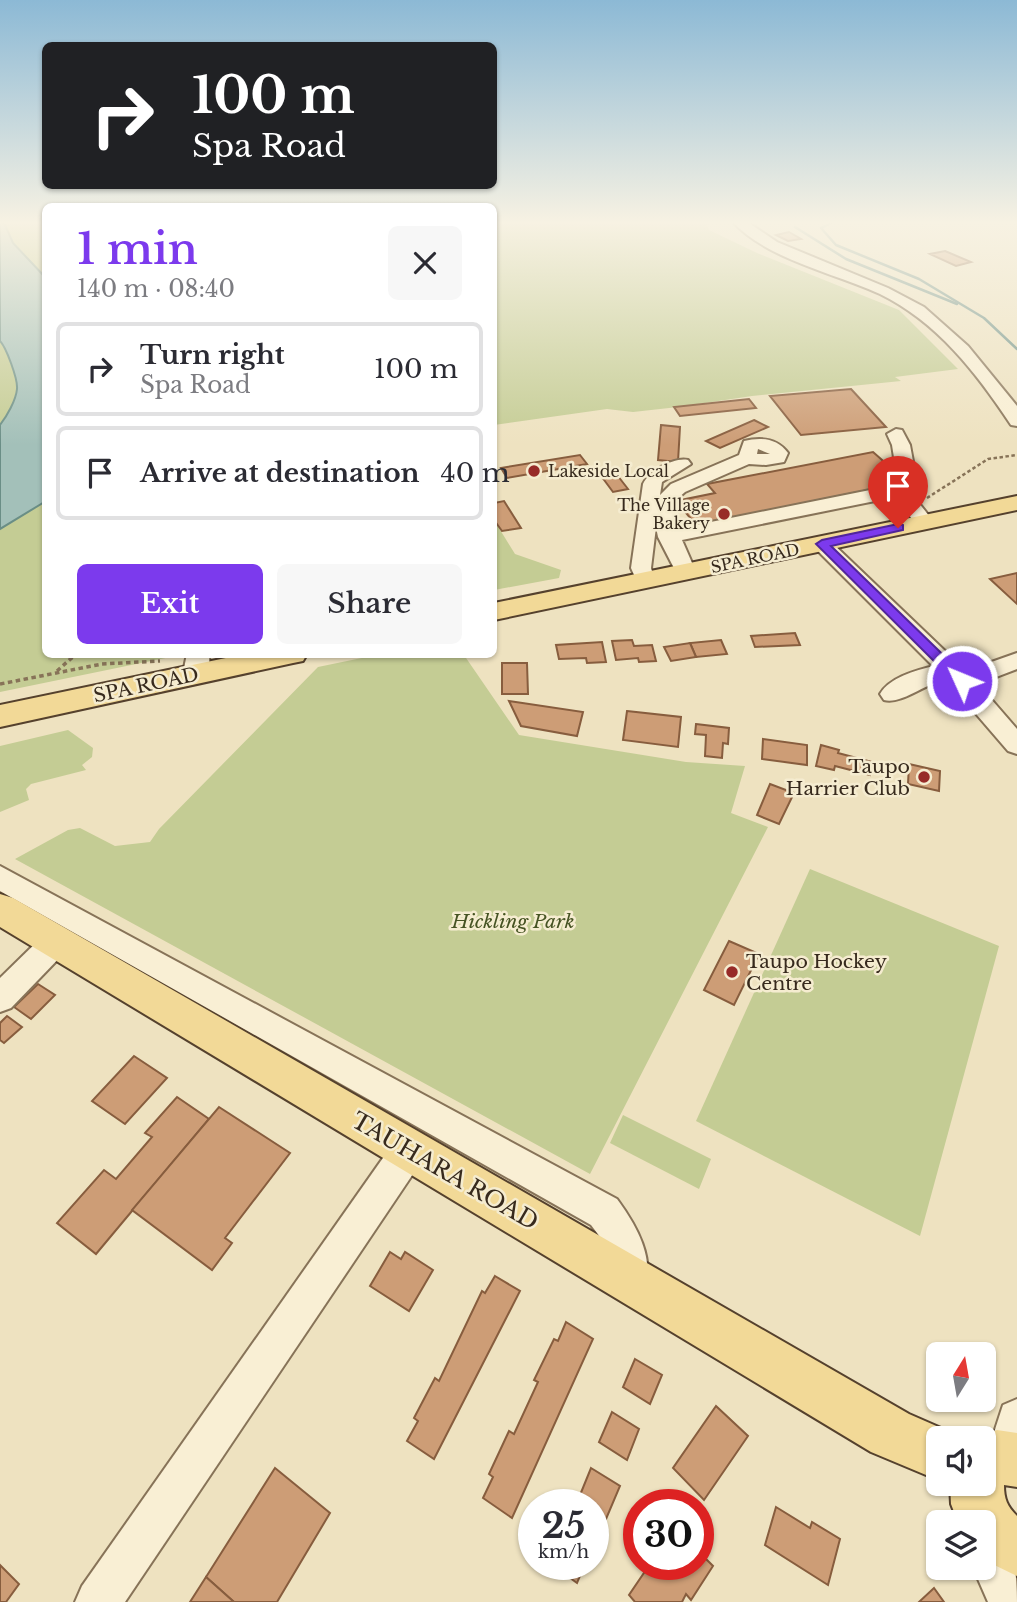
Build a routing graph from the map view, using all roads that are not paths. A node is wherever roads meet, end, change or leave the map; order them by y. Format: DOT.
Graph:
graph roads {
  1 [pos="893,296"];
  2 [pos="1017,421"];
  3 [pos="896,434"];
  4 [pos="747,458"];
  5 [pos="682,464"];
  6 [pos="908,495"];
  7 [pos="1017,503"];
  8 [pos="924,522"];
  9 [pos="668,537"];
  10 [pos="822,544"];
  11 [pos="686,572"];
  12 [pos="645,580"];
  13 [pos="497,611"];
  14 [pos="258,658"];
  15 [pos="1017,661"];
  16 [pos="198,665"];
  17 [pos="957,676"];
  18 [pos="892,694"];
  19 [pos="0,716"];
  20 [pos="1017,745"];
  21 [pos="0,877"];
  22 [pos="0,909"];
  23 [pos="56,942"];
  24 [pos="0,998"];
  25 [pos="409,1150"];
  26 [pos="630,1280"];
  27 [pos="890,1433"];
  28 [pos="926,1449"];
  29 [pos="926,1462"];
  30 [pos="993,1496"];
  31 [pos="97,1602"];
  32 [pos="1011,1602"];
  1 -- 2 [label="street"];
  3 -- 6 [label="street"];
  4 -- 9 [label="lane"];
  5 -- 12 [label="street"];
  6 -- 8 [label="street"];
  6 -- 9 [label="street"];
  7 -- 8 [label="main road, SPA ROAD"];
  8 -- 10 [label="main road, SPA ROAD"];
  9 -- 11 [label="lane"];
  10 -- 11 [label="main road, SPA ROAD"];
  10 -- 17 [label="street"];
  11 -- 12 [label="main road, SPA ROAD"];
  12 -- 13 [label="main road, SPA ROAD"];
  14 -- 16 [label="main road, SPA ROAD"];
  15 -- 17 [label="street"];
  16 -- 19 [label="main road, SPA ROAD"];
  17 -- 18 [label="lane"];
  17 -- 20 [label="street"];
  21 -- 26 [label="street"];
  22 -- 23 [label="main road, TAUHARA ROAD"];
  23 -- 24 [label="street"];
  23 -- 25 [label="main road, TAUHARA ROAD"];
  25 -- 26 [label="main road, TAUHARA ROAD"];
  25 -- 31 [label="street"];
  26 -- 27 [label="main road, TAUHARA ROAD"];
  27 -- 28 [label="main road, TAUHARA ROAD"];
  27 -- 29 [label="main road, TAUHARA ROAD"];
  30 -- 32 [label="street"];
}
